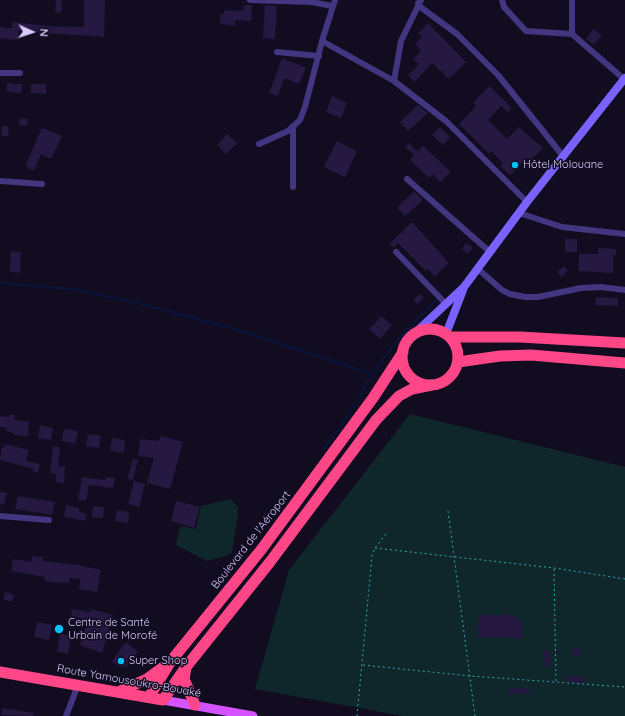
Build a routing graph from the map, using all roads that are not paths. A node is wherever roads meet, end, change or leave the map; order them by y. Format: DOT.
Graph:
graph roads {
  1 [pos="250,0"];
  2 [pos="502,0"];
  3 [pos="572,0"];
  4 [pos="419,2"];
  5 [pos="334,3"];
  6 [pos="572,34"];
  7 [pos="322,42"];
  8 [pos="278,52"];
  9 [pos="319,56"];
  10 [pos="0,73"];
  11 [pos="20,73"];
  12 [pos="624,79"];
  13 [pos="394,81"];
  14 [pos="293,126"];
  15 [pos="259,144"];
  16 [pos="563,156"];
  17 [pos="407,178"];
  18 [pos="0,181"];
  19 [pos="42,184"];
  20 [pos="293,187"];
  21 [pos="527,202"];
  22 [pos="519,213"];
  23 [pos="625,234"];
  24 [pos="396,252"];
  25 [pos="490,252"];
  26 [pos="478,269"];
  27 [pos="464,287"];
  28 [pos="625,290"];
  29 [pos="446,304"];
  30 [pos="415,333"];
  31 [pos="448,336"];
  32 [pos="625,344"];
  33 [pos="403,352"];
  34 [pos="458,362"];
  35 [pos="625,363"];
  36 [pos="432,385"];
  37 [pos="0,516"];
  38 [pos="49,520"];
  39 [pos="171,661"];
  40 [pos="186,667"];
  41 [pos="0,672"];
  42 [pos="78,685"];
  43 [pos="118,692"];
  44 [pos="149,697"];
  45 [pos="163,700"];
  46 [pos="195,705"];
  47 [pos="66,716"];
  48 [pos="253,716"];
  1 -- 5 [label="street"];
  2 -- 6 [label="street"];
  3 -- 6 [label="street"];
  4 -- 13 [label="street"];
  4 -- 16 [label="street"];
  5 -- 7 [label="street"];
  6 -- 12 [label="street"];
  7 -- 9 [label="street"];
  7 -- 13 [label="street"];
  8 -- 9 [label="street"];
  9 -- 14 [label="street"];
  10 -- 11 [label="street"];
  12 -- 16 [label="street"];
  13 -- 21 [label="street"];
  14 -- 15 [label="street"];
  14 -- 20 [label="street"];
  16 -- 21 [label="street"];
  17 -- 25 [label="street"];
  18 -- 19 [label="street"];
  21 -- 22 [label="street"];
  22 -- 23 [label="street"];
  22 -- 25 [label="street"];
  24 -- 29 [label="street"];
  25 -- 26 [label="street"];
  26 -- 27 [label="street"];
  26 -- 28 [label="street"];
  27 -- 29 [label="street"];
  27 -- 31 [label="street"];
  29 -- 30 [label="street"];
  30 -- 31 [label="highway"];
  30 -- 33 [label="highway"];
  31 -- 32 [label="highway"];
  31 -- 34 [label="highway"];
  33 -- 36 [label="highway"];
  33 -- 39 [label="highway, Boulevard de l'Aéroport"];
  34 -- 35 [label="highway"];
  34 -- 36 [label="highway"];
  36 -- 40 [label="highway"];
  37 -- 38 [label="street"];
  39 -- 43 [label="highway"];
  39 -- 44 [label="highway, Boulevard de l'Aéroport"];
  40 -- 45 [label="highway"];
  40 -- 46 [label="highway"];
  41 -- 42 [label="highway, Route Yamousoukro-Bouaké"];
  42 -- 43 [label="highway, Route Yamousoukro-Bouaké"];
  42 -- 47 [label="street"];
  43 -- 44 [label="highway, Route Yamousoukro-Bouaké"];
  44 -- 45 [label="highway, Route Yamousoukro-Bouaké"];
  45 -- 46 [label="main road, Route Yamousoukro-Bouaké"];
  46 -- 48 [label="main road, Route Yamousoukro-Bouaké"];
}
